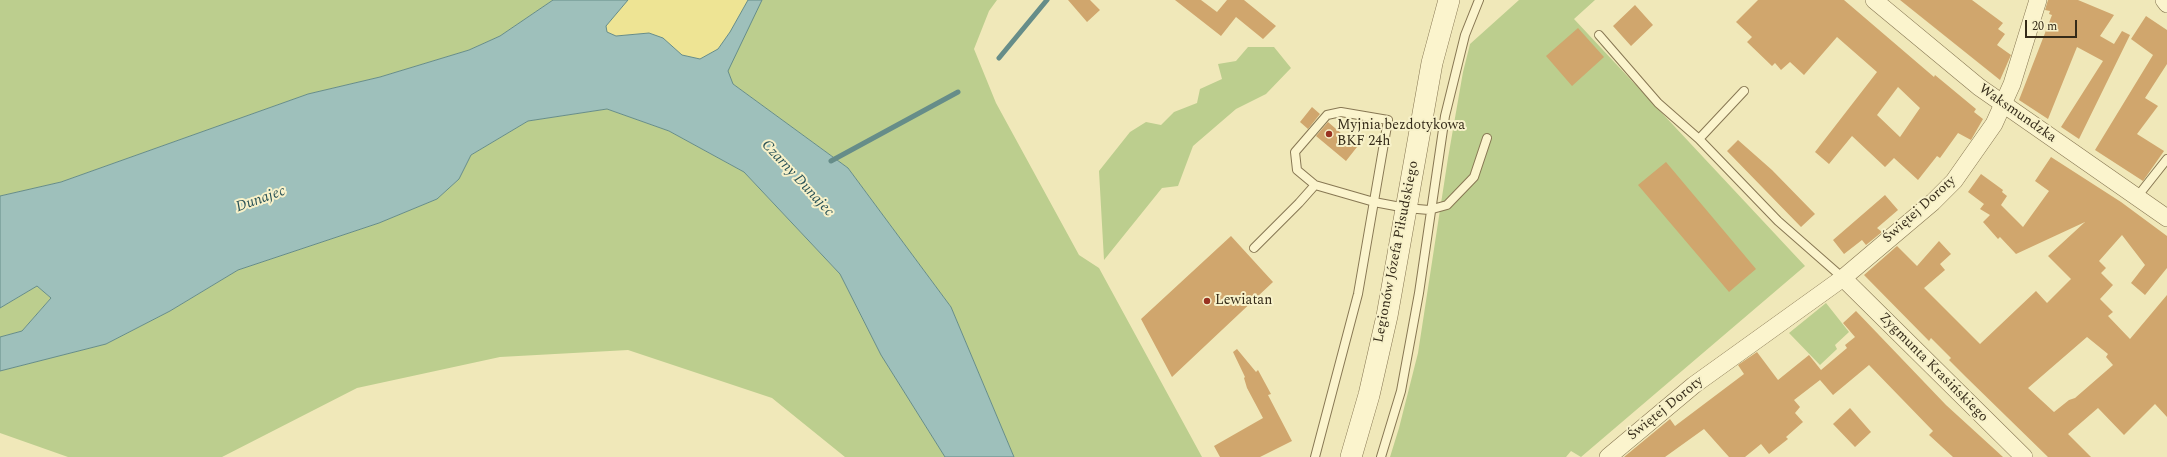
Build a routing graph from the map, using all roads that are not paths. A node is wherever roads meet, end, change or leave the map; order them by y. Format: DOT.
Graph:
graph roads {
  1 [pos="1449,0"];
  2 [pos="1479,0"];
  3 [pos="1874,0"];
  4 [pos="2038,0"];
  5 [pos="2164,0"];
  6 [pos="2167,4"];
  7 [pos="1599,35"];
  8 [pos="1744,91"];
  9 [pos="2003,104"];
  10 [pos="1487,138"];
  11 [pos="1699,139"];
  12 [pos="2167,159"];
  13 [pos="1315,185"];
  14 [pos="2137,197"];
  15 [pos="1374,202"];
  16 [pos="1406,208"];
  17 [pos="1429,210"];
  18 [pos="2167,218"];
  19 [pos="1254,248"];
  20 [pos="1843,278"];
  21 [pos="1315,457"];
  22 [pos="1351,457"];
  23 [pos="1381,457"];
  24 [pos="1608,457"];
  25 [pos="2024,457"];
  1 -- 16 [label="street, Legionów Józefa Piłsudskiego"];
  2 -- 17 [label="lane"];
  3 -- 9 [label="street, Waksmundzka"];
  4 -- 9 [label="street, Świętej Doroty"];
  5 -- 6 [label="street"];
  7 -- 11 [label="lane"];
  8 -- 11 [label="lane"];
  9 -- 14 [label="street, Waksmundzka"];
  9 -- 20 [label="street, Świętej Doroty"];
  10 -- 17 [label="lane"];
  11 -- 20 [label="lane"];
  12 -- 14 [label="lane"];
  13 -- 15 [label="lane"];
  13 -- 15 [label="lane"];
  13 -- 19 [label="lane"];
  14 -- 18 [label="street, Waksmundzka"];
  15 -- 16 [label="lane"];
  15 -- 21 [label="lane"];
  16 -- 17 [label="lane"];
  16 -- 22 [label="street, Legionów Józefa Piłsudskiego"];
  17 -- 23 [label="lane"];
  20 -- 24 [label="street, Świętej Doroty"];
  20 -- 25 [label="street, Zygmunta Krasińskiego"];
}
